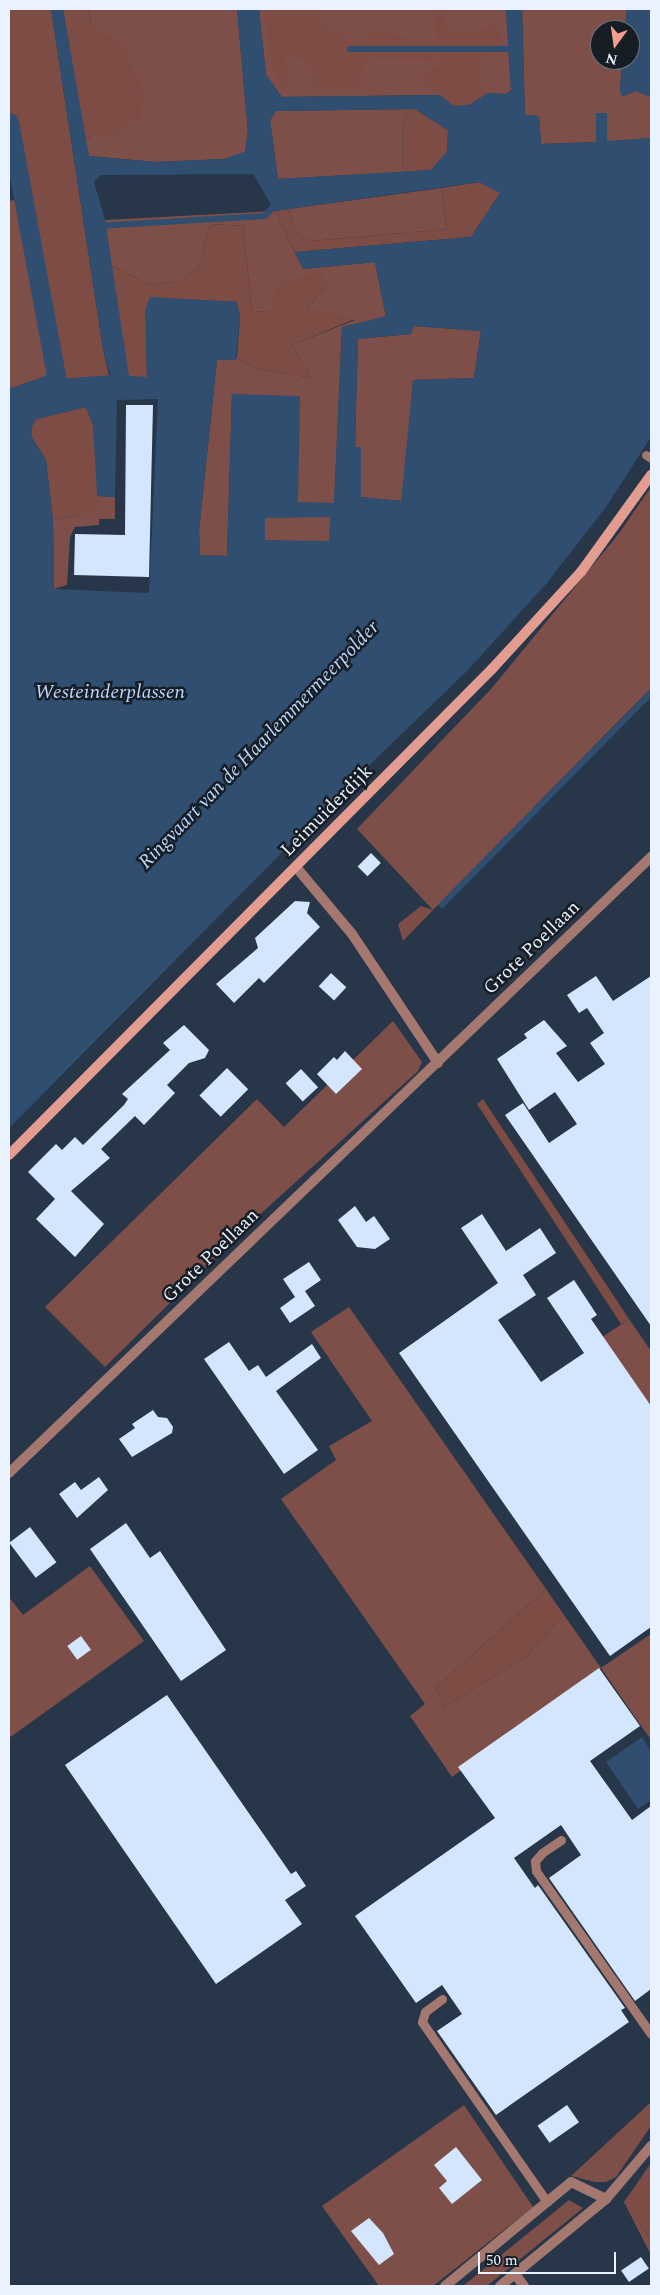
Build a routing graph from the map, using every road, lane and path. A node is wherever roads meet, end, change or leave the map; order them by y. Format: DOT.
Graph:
graph roads {
  1 [pos="651,474"];
  2 [pos="651,857"];
  3 [pos="296,867"];
  4 [pos="438,1063"];
  5 [pos="9,1155"];
  6 [pos="9,1473"];
  7 [pos="561,1840"];
  8 [pos="442,1999"];
  9 [pos="651,2034"];
  10 [pos="651,2146"];
  11 [pos="606,2199"];
  12 [pos="547,2202"];
  13 [pos="515,2274"];
  14 [pos="445,2286"];
  15 [pos="500,2286"];
  16 [pos="524,2286"];
  1 -- 3 [label="street, Leimuiderdijk"];
  2 -- 4 [label="street, Grote Poellaan"];
  3 -- 4 [label="street"];
  3 -- 5 [label="street, Leimuiderdijk"];
  4 -- 6 [label="street, Grote Poellaan"];
  7 -- 9 [label="lane"];
  8 -- 12 [label="lane"];
  10 -- 11 [label="street"];
  11 -- 12 [label="street"];
  11 -- 13 [label="street"];
  12 -- 14 [label="street"];
  13 -- 15 [label="street"];
  13 -- 16 [label="street"];
}
